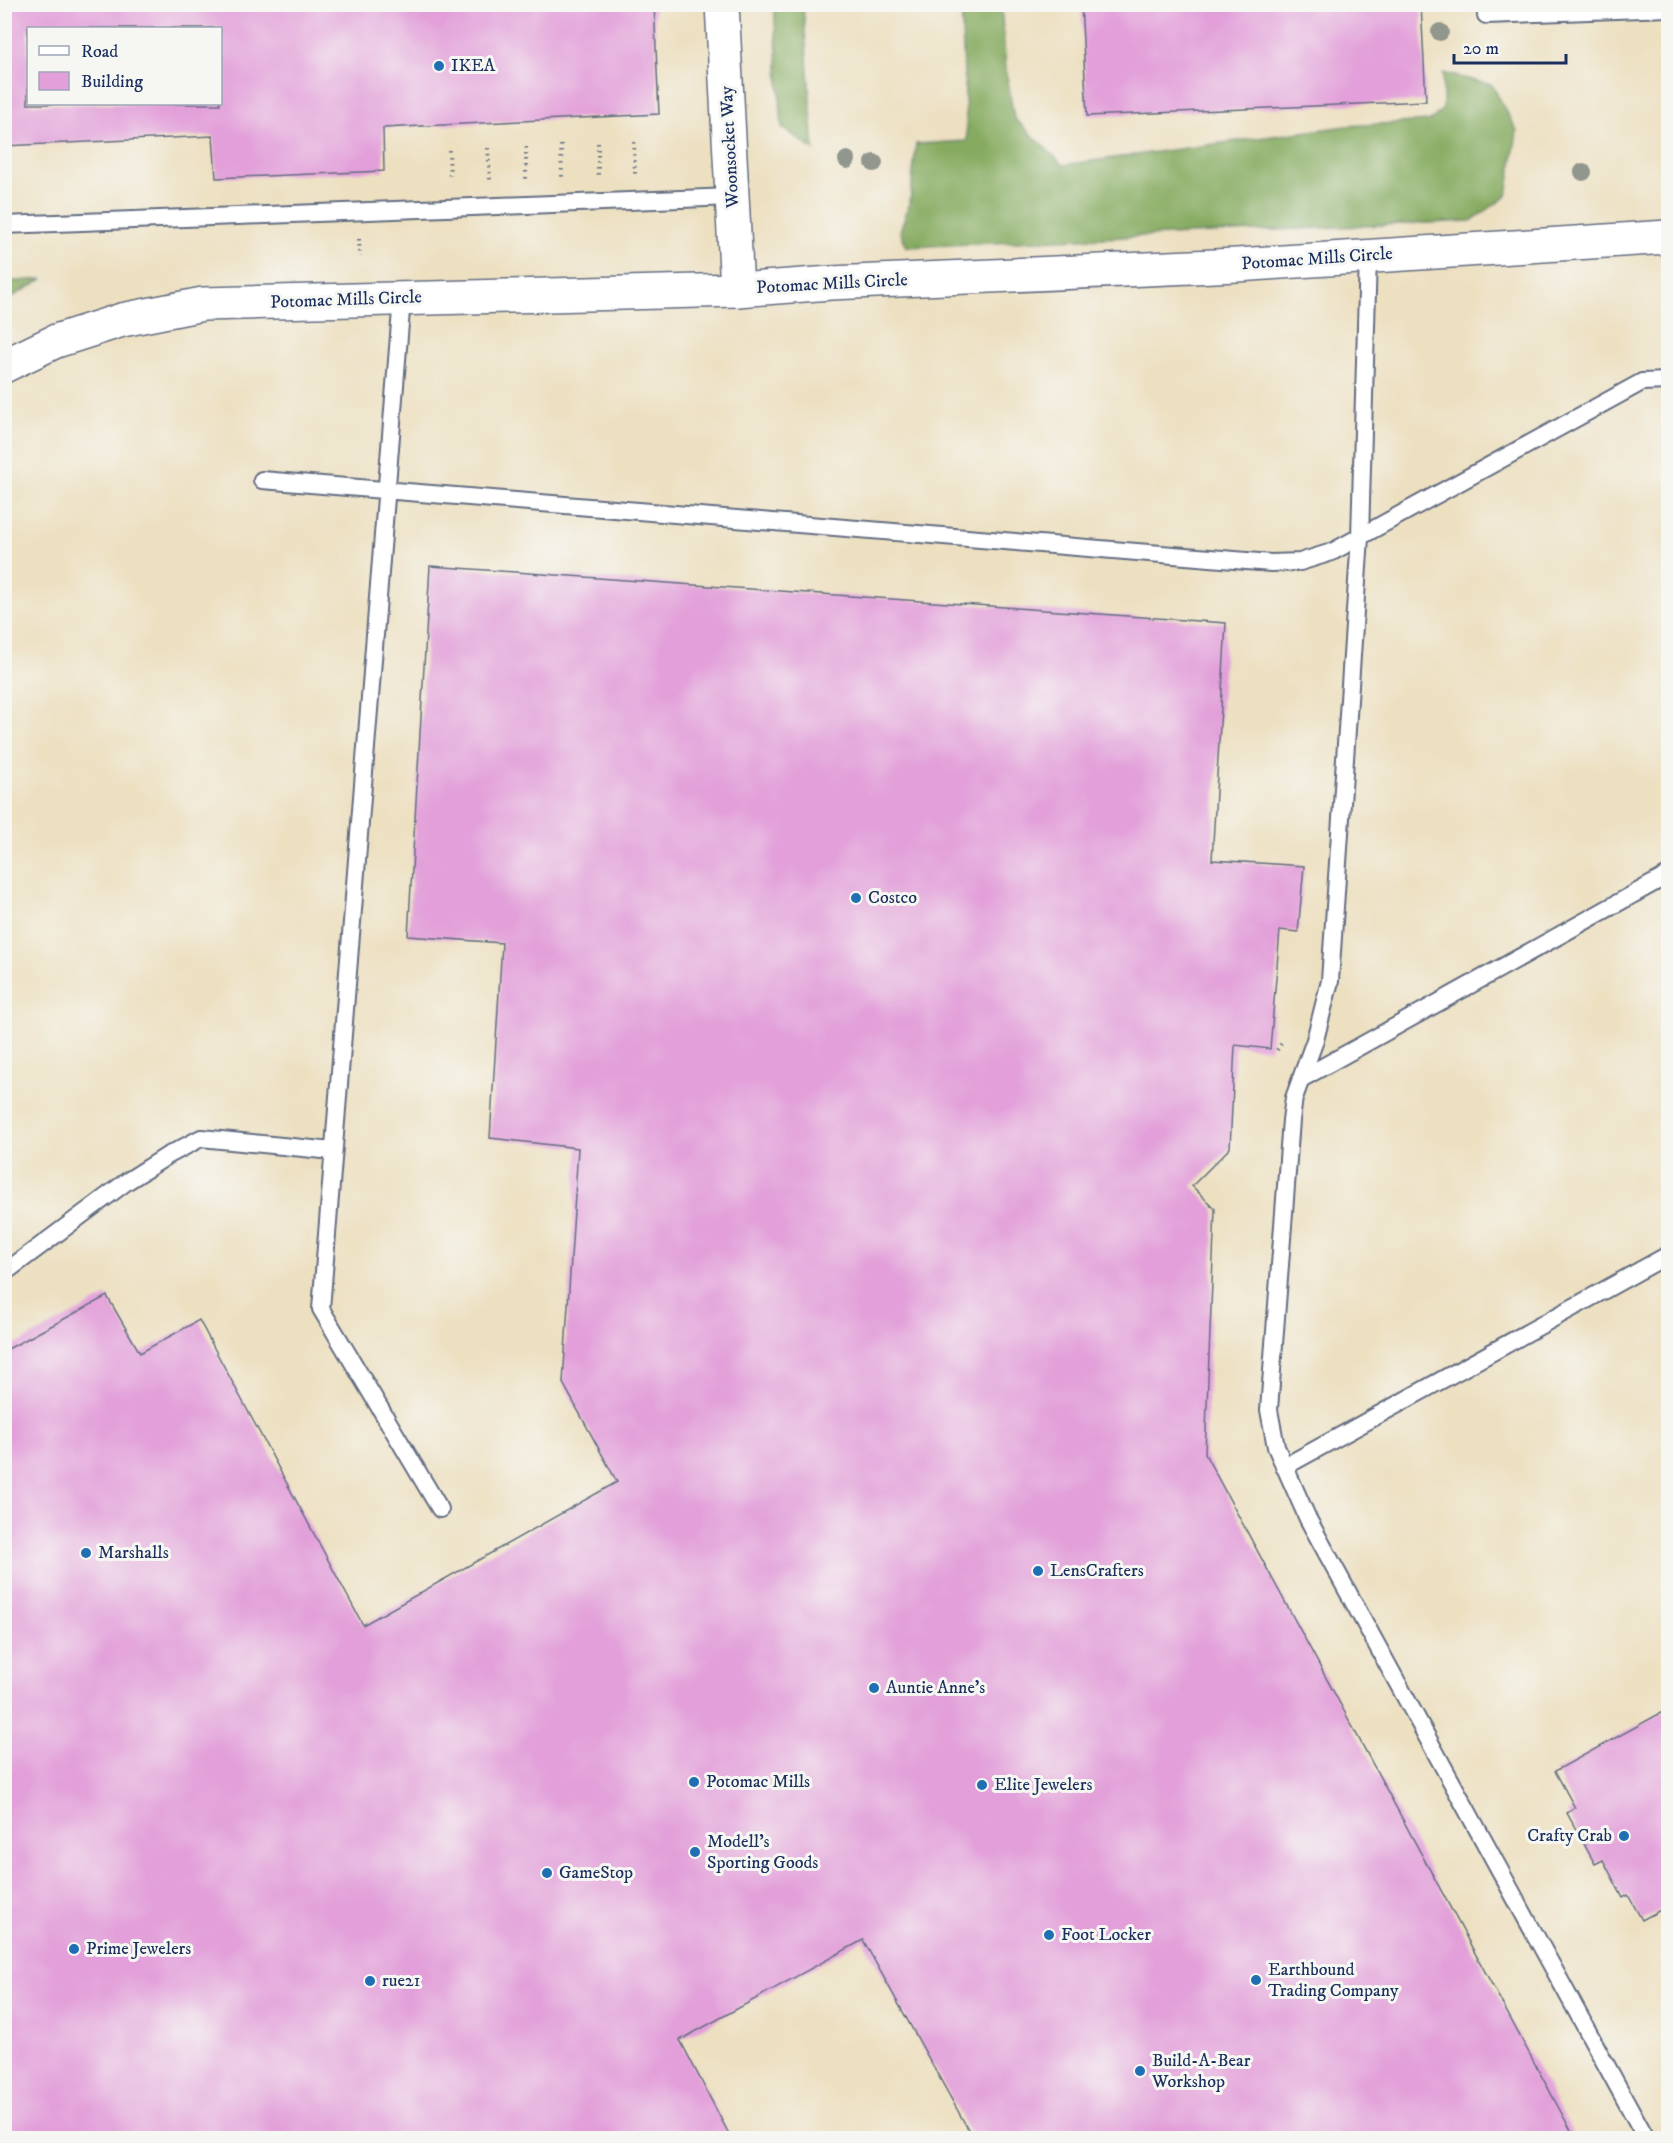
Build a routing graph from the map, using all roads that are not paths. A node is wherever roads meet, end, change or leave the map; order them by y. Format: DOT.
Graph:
graph roads {
  1 [pos="722,4"];
  2 [pos="1485,4"];
  3 [pos="1668,8"];
  4 [pos="732,197"];
  5 [pos="4,225"];
  6 [pos="1668,237"];
  7 [pos="1368,256"];
  8 [pos="737,290"];
  9 [pos="402,298"];
  10 [pos="4,366"];
  11 [pos="1668,381"];
  12 [pos="262,480"];
  13 [pos="387,491"];
  14 [pos="1360,537"];
  15 [pos="1668,875"];
  16 [pos="1301,1079"];
  17 [pos="333,1151"];
  18 [pos="1668,1255"];
  19 [pos="4,1273"];
  20 [pos="1284,1467"];
  21 [pos="440,1509"];
  22 [pos="1646,2139"];
  1 -- 4 [label="street, Woonsocket Way"];
  2 -- 3 [label="lane"];
  4 -- 5 [label="lane"];
  4 -- 8 [label="street, Woonsocket Way"];
  6 -- 7 [label="street, Potomac Mills Circle"];
  7 -- 8 [label="street, Potomac Mills Circle"];
  7 -- 14 [label="lane"];
  8 -- 9 [label="street, Potomac Mills Circle"];
  9 -- 10 [label="street, Potomac Mills Circle"];
  9 -- 13 [label="lane"];
  11 -- 14 [label="lane"];
  12 -- 13 [label="lane"];
  13 -- 14 [label="lane"];
  13 -- 17 [label="lane"];
  14 -- 16 [label="lane"];
  15 -- 16 [label="lane"];
  16 -- 20 [label="lane"];
  17 -- 19 [label="lane"];
  17 -- 21 [label="lane"];
  18 -- 20 [label="lane"];
  20 -- 22 [label="lane"];
}
